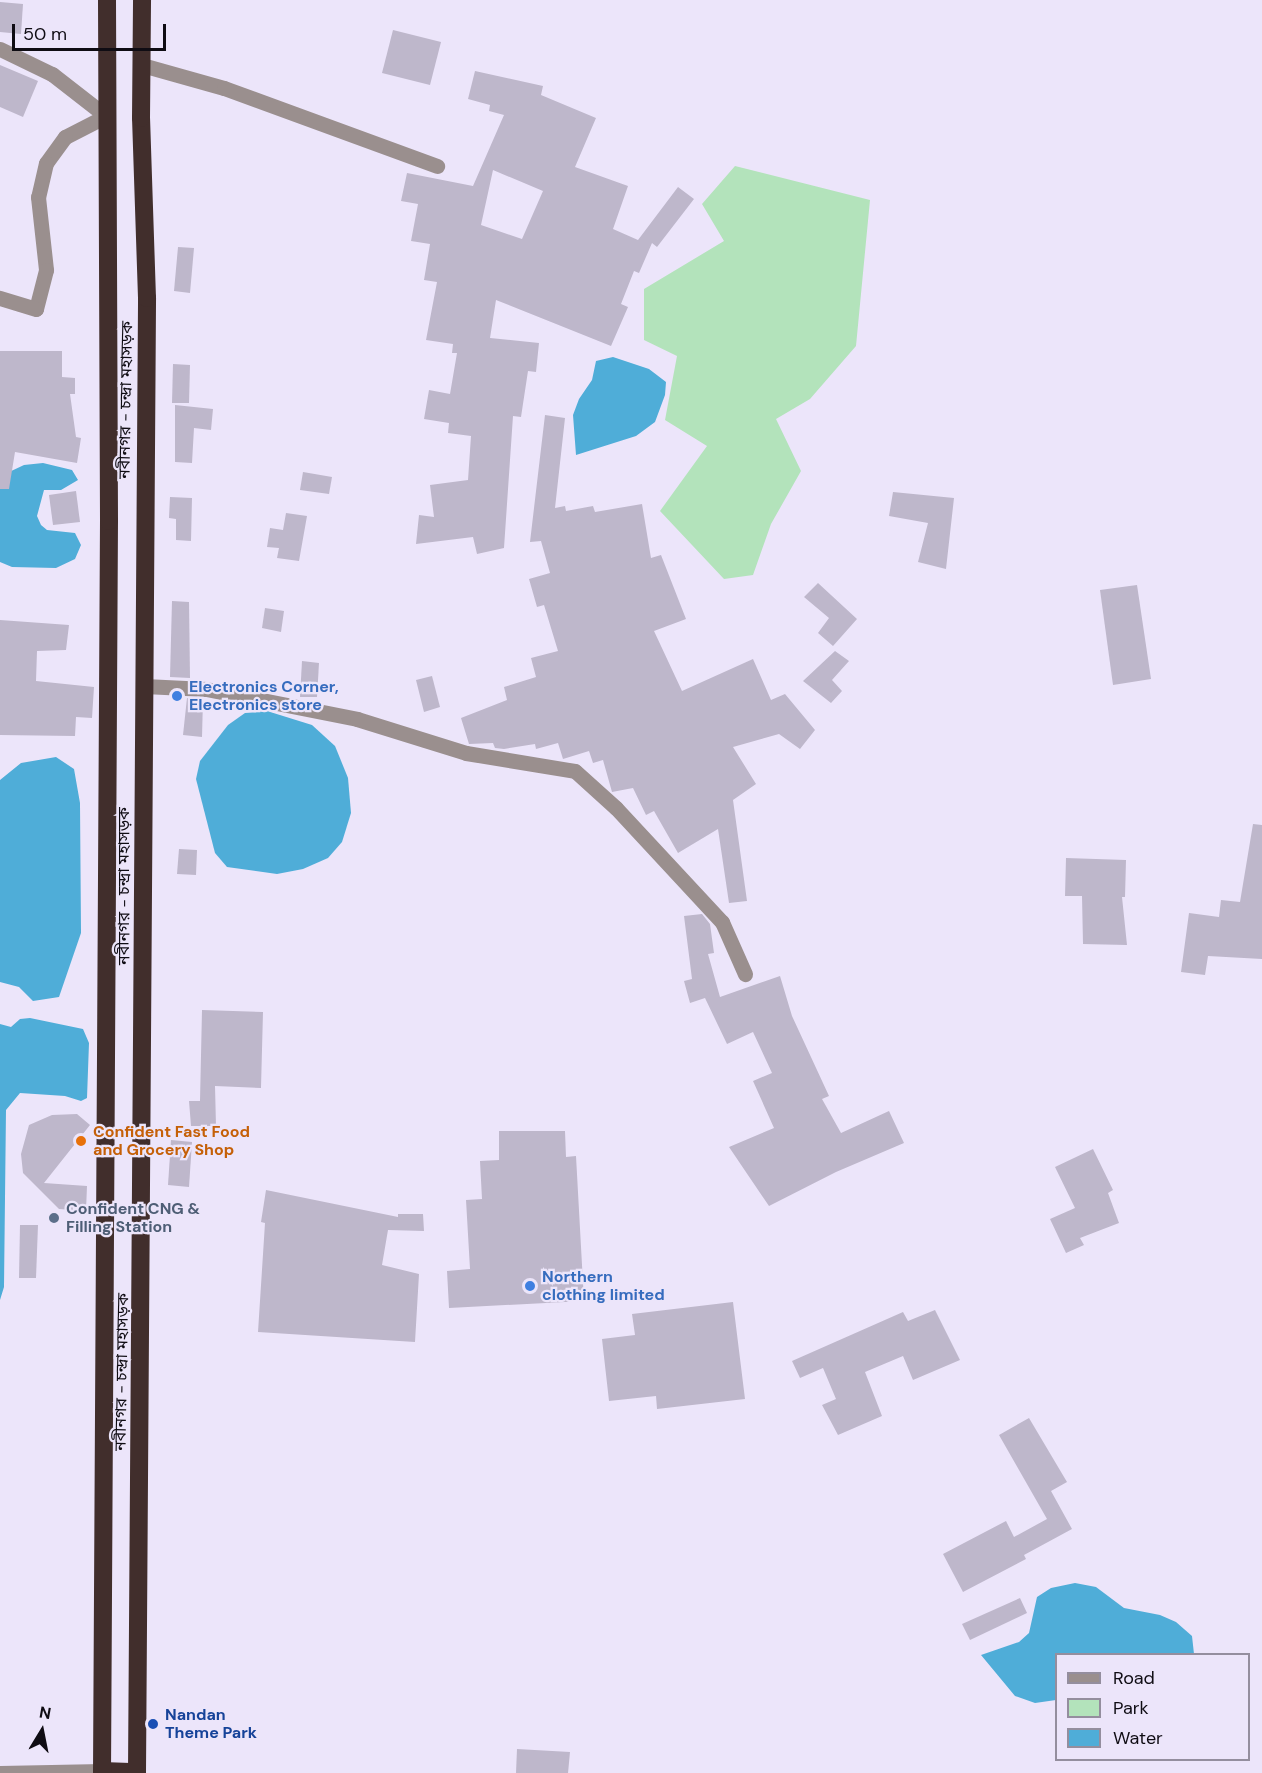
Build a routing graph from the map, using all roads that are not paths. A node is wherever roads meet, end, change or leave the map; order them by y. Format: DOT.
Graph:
graph roads {
  1 [pos="107,0"];
  2 [pos="142,0"];
  3 [pos="0,49"];
  4 [pos="142,65"];
  5 [pos="106,116"];
  6 [pos="437,166"];
  7 [pos="0,298"];
  8 [pos="144,686"];
  9 [pos="745,974"];
  10 [pos="102,1772"];
  11 [pos="137,1772"];
  12 [pos="0,1773"];
  1 -- 5 [label="highway, নবীনগর - চন্দ্রা মহাসড়ক"];
  2 -- 4 [label="highway, নবীনগর - চন্দ্রা মহাসড়ক"];
  3 -- 5 [label="street"];
  4 -- 6 [label="street"];
  4 -- 8 [label="highway, নবীনগর - চন্দ্রা মহাসড়ক"];
  5 -- 7 [label="street"];
  5 -- 10 [label="highway, নবীনগর - চন্দ্রা মহাসড়ক"];
  8 -- 9 [label="street"];
  8 -- 11 [label="highway, নবীনগর - চন্দ্রা মহাসড়ক"];
  10 -- 11 [label="highway"];
  10 -- 12 [label="street"];
}
